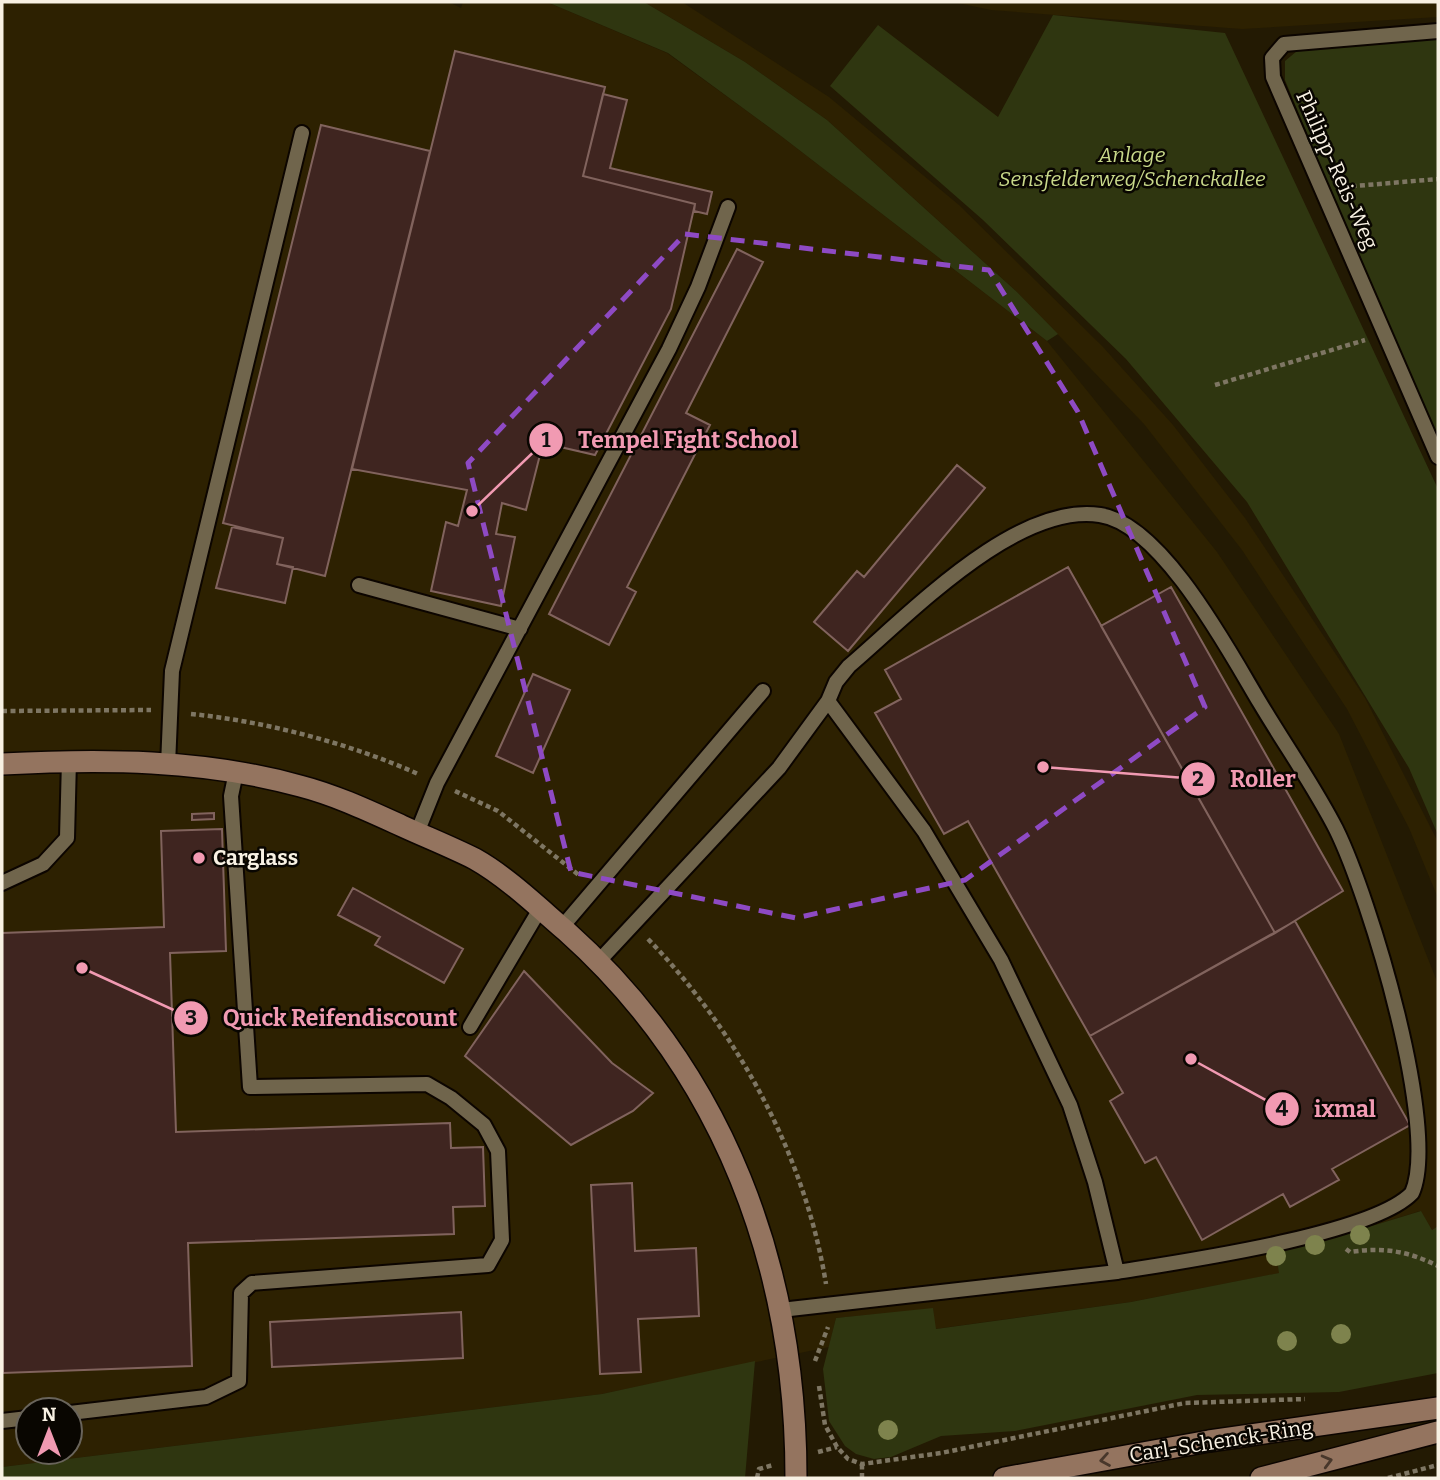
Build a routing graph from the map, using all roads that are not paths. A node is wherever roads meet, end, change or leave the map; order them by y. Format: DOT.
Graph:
graph roads {
  1 [pos="1438,31"];
  2 [pos="302,132"];
  3 [pos="728,207"];
  4 [pos="1438,457"];
  5 [pos="359,585"];
  6 [pos="520,629"];
  7 [pos="763,691"];
  8 [pos="828,701"];
  9 [pos="69,760"];
  10 [pos="2,764"];
  11 [pos="168,765"];
  12 [pos="236,772"];
  13 [pos="417,833"];
  14 [pos="2,883"];
  15 [pos="540,909"];
  16 [pos="562,927"];
  17 [pos="599,961"];
  18 [pos="470,1027"];
  19 [pos="1117,1272"];
  20 [pos="781,1310"];
  21 [pos="1438,1408"];
  22 [pos="84,1411"];
  23 [pos="1438,1432"];
  24 [pos="796,1478"];
  25 [pos="1004,1478"];
  26 [pos="1261,1478"];
  1 -- 4 [label="lane, Philipp-Reis-Weg"];
  2 -- 11 [label="lane"];
  3 -- 6 [label="lane"];
  5 -- 6 [label="lane"];
  6 -- 13 [label="lane"];
  7 -- 16 [label="lane"];
  8 -- 17 [label="lane"];
  8 -- 19 [label="lane"];
  8 -- 19 [label="lane"];
  9 -- 10 [label="street"];
  9 -- 11 [label="street"];
  9 -- 14 [label="lane"];
  11 -- 12 [label="street"];
  12 -- 13 [label="street"];
  12 -- 22 [label="lane"];
  13 -- 15 [label="street"];
  15 -- 16 [label="street"];
  15 -- 18 [label="lane"];
  16 -- 17 [label="street"];
  17 -- 20 [label="street"];
  19 -- 20 [label="lane"];
  20 -- 24 [label="street"];
  21 -- 25 [label="street, Carl-Schenck-Ring, one-way"];
  26 -- 23 [label="street, Carl-Schenck-Ring, one-way"];
}
